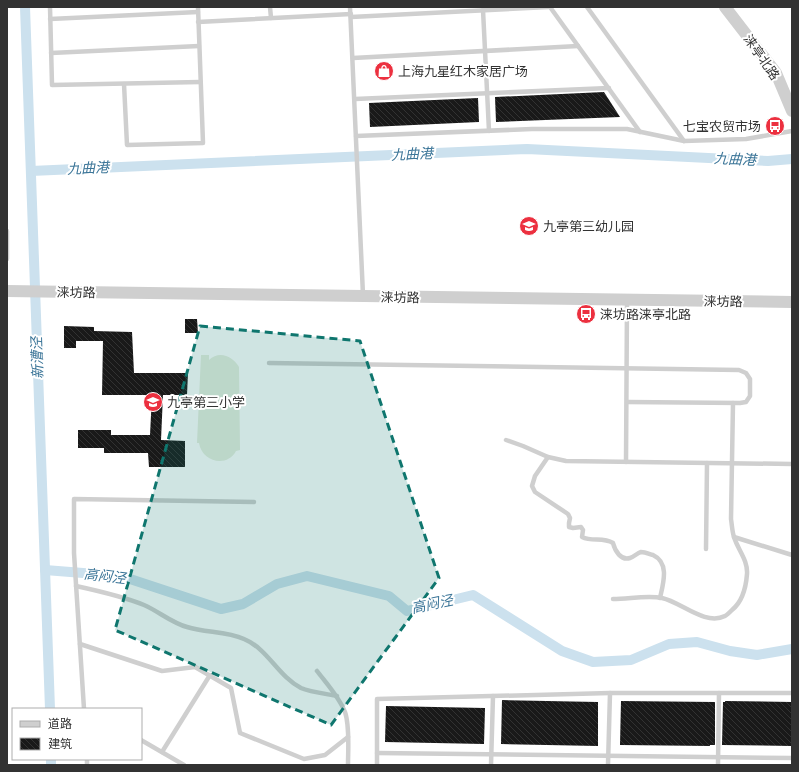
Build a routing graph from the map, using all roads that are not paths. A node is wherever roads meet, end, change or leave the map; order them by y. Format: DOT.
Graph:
graph roads {
  1 [pos="50,7"];
  2 [pos="270,7"];
  3 [pos="350,7"];
  4 [pos="550,7"];
  5 [pos="587,7"];
  6 [pos="725,7"];
  7 [pos="198,10"];
  8 [pos="483,10"];
  9 [pos="351,16"];
  10 [pos="271,18"];
  11 [pos="50,19"];
  12 [pos="198,22"];
  13 [pos="199,46"];
  14 [pos="578,46"];
  15 [pos="486,51"];
  16 [pos="51,53"];
  17 [pos="353,58"];
  18 [pos="200,82"];
  19 [pos="124,84"];
  20 [pos="609,88"];
  21 [pos="488,94"];
  22 [pos="355,99"];
  23 [pos="791,106"];
  24 [pos="490,131"];
  25 [pos="792,131"];
  26 [pos="640,132"];
  27 [pos="356,138"];
  28 [pos="684,141"];
  29 [pos="7,231"];
  30 [pos="7,259"];
  31 [pos="11,291"];
  32 [pos="363,296"];
  33 [pos="627,300"];
  34 [pos="792,302"];
  35 [pos="269,363"];
  36 [pos="627,369"];
  37 [pos="627,402"];
  38 [pos="733,403"];
  39 [pos="506,440"];
  40 [pos="548,457"];
  41 [pos="626,462"];
  42 [pos="707,463"];
  43 [pos="732,463"];
  44 [pos="792,464"];
  45 [pos="254,502"];
  46 [pos="734,537"];
  47 [pos="706,549"];
  48 [pos="792,555"];
  49 [pos="76,586"];
  50 [pos="660,598"];
  51 [pos="613,599"];
  52 [pos="80,644"];
  53 [pos="317,671"];
  54 [pos="210,676"];
  55 [pos="610,693"];
  56 [pos="719,693"];
  57 [pos="792,693"];
  58 [pos="337,696"];
  59 [pos="493,696"];
  60 [pos="84,708"];
  61 [pos="348,737"];
  62 [pos="142,741"];
  63 [pos="162,752"];
  64 [pos="377,753"];
  65 [pos="492,754"];
  66 [pos="608,756"];
  67 [pos="718,757"];
  68 [pos="792,758"];
  69 [pos="304,759"];
  70 [pos="184,765"];
  71 [pos="301,765"];
  72 [pos="348,765"];
  73 [pos="377,765"];
  74 [pos="491,765"];
  75 [pos="608,765"];
  76 [pos="718,765"];
  1 -- 11 [label="lane"];
  2 -- 10 [label="lane"];
  3 -- 9 [label="lane"];
  4 -- 8 [label="lane"];
  4 -- 14 [label="lane"];
  5 -- 28 [label="lane"];
  6 -- 23 [label="street, 涞亭北路"];
  7 -- 11 [label="lane"];
  7 -- 12 [label="lane"];
  8 -- 9 [label="lane"];
  8 -- 15 [label="lane"];
  9 -- 10 [label="lane"];
  9 -- 17 [label="lane"];
  10 -- 12 [label="lane"];
  11 -- 16 [label="lane"];
  12 -- 13 [label="lane"];
  13 -- 16 [label="lane"];
  13 -- 18 [label="lane"];
  14 -- 15 [label="lane"];
  14 -- 20 [label="lane"];
  15 -- 17 [label="lane"];
  15 -- 21 [label="lane"];
  16 -- 19 [label="lane"];
  17 -- 22 [label="lane"];
  18 -- 19 [label="lane"];
  18 -- 19 [label="lane"];
  20 -- 21 [label="lane"];
  20 -- 26 [label="lane"];
  21 -- 22 [label="lane"];
  21 -- 24 [label="lane"];
  22 -- 27 [label="lane"];
  24 -- 26 [label="lane"];
  24 -- 27 [label="lane"];
  25 -- 28 [label="lane"];
  26 -- 28 [label="lane"];
  27 -- 32 [label="lane"];
  29 -- 30 [label="lane"];
  31 -- 32 [label="street, 涞坊路"];
  32 -- 33 [label="street, 涞坊路"];
  33 -- 34 [label="street, 涞坊路"];
  33 -- 36 [label="lane"];
  35 -- 36 [label="lane"];
  36 -- 37 [label="lane"];
  36 -- 38 [label="lane"];
  37 -- 38 [label="lane"];
  37 -- 41 [label="lane"];
  38 -- 43 [label="lane"];
  39 -- 40 [label="lane"];
  40 -- 41 [label="lane"];
  40 -- 50 [label="lane"];
  41 -- 42 [label="lane"];
  42 -- 43 [label="lane"];
  42 -- 47 [label="lane"];
  43 -- 44 [label="lane"];
  43 -- 46 [label="lane"];
  45 -- 49 [label="lane"];
  46 -- 48 [label="lane"];
  46 -- 50 [label="lane"];
  49 -- 52 [label="lane"];
  49 -- 58 [label="lane"];
  50 -- 51 [label="lane"];
  52 -- 54 [label="lane"];
  52 -- 60 [label="lane"];
  53 -- 58 [label="lane"];
  54 -- 63 [label="lane"];
  54 -- 69 [label="lane"];
  55 -- 56 [label="lane"];
  55 -- 59 [label="lane"];
  55 -- 66 [label="lane"];
  56 -- 57 [label="lane"];
  56 -- 67 [label="lane"];
  58 -- 61 [label="lane"];
  59 -- 64 [label="lane"];
  59 -- 65 [label="lane"];
  61 -- 69 [label="lane"];
  61 -- 72 [label="lane"];
  62 -- 63 [label="lane"];
  63 -- 70 [label="lane"];
  64 -- 65 [label="lane"];
  64 -- 73 [label="lane"];
  65 -- 66 [label="lane"];
  65 -- 74 [label="lane"];
  66 -- 67 [label="lane"];
  66 -- 75 [label="lane"];
  67 -- 68 [label="lane"];
  67 -- 76 [label="lane"];
  69 -- 71 [label="lane"];
}
